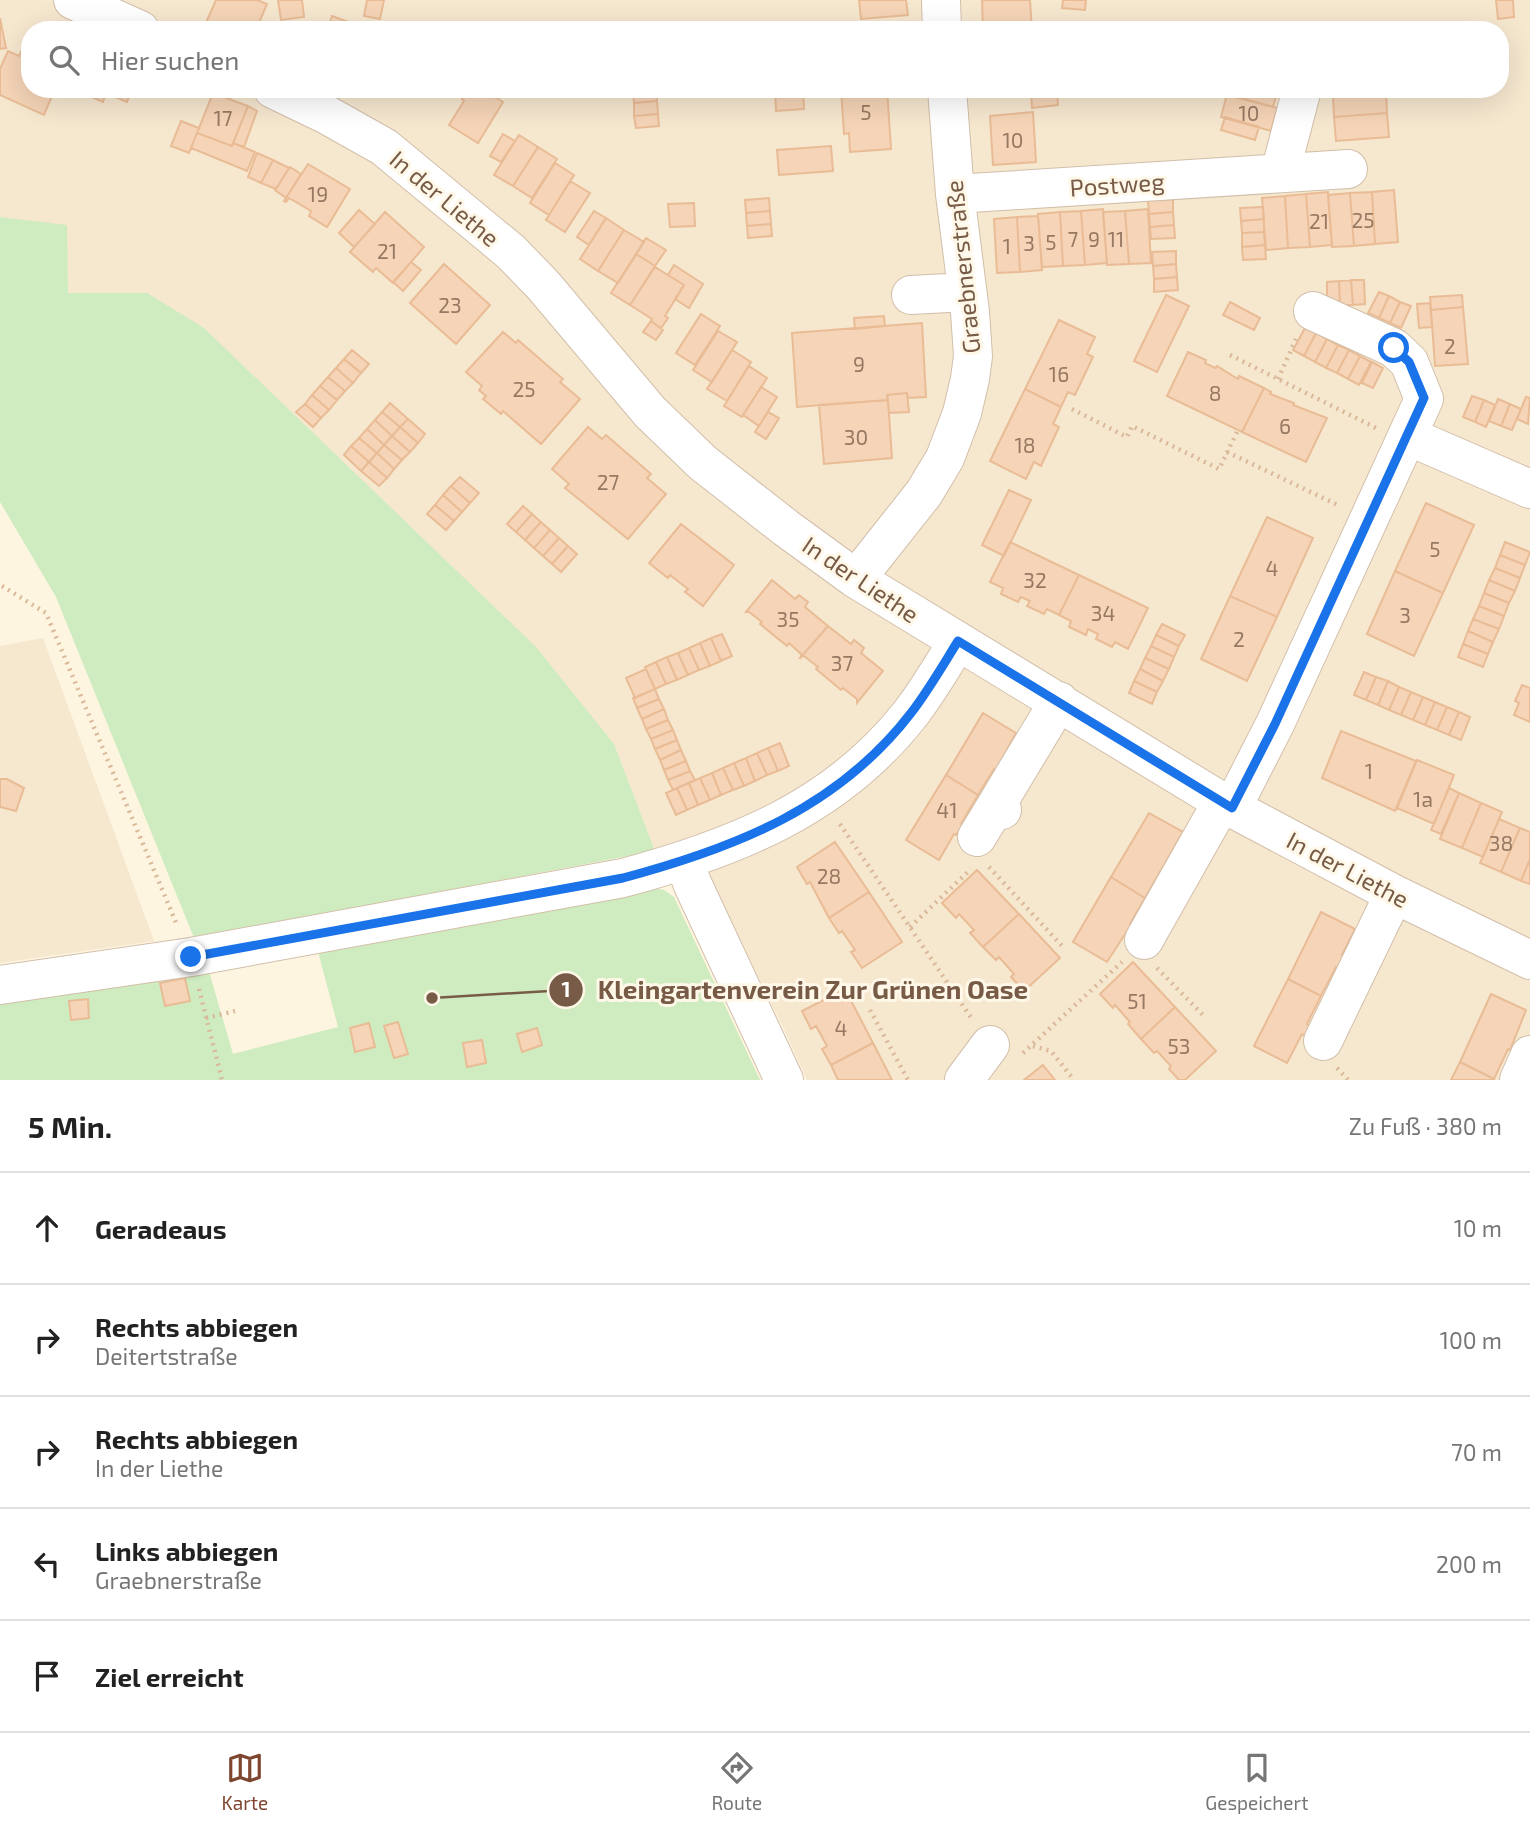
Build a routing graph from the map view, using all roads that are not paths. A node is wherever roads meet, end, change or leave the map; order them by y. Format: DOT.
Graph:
graph roads {
  1 [pos="73,0"];
  2 [pos="941,0"];
  3 [pos="120,21"];
  4 [pos="942,21"];
  5 [pos="292,98"];
  6 [pos="948,98"];
  7 [pos="1300,98"];
  8 [pos="1348,169"];
  9 [pos="1280,173"];
  10 [pos="955,194"];
  11 [pos="967,292"];
  12 [pos="911,295"];
  13 [pos="1313,311"];
  14 [pos="1395,434"];
  15 [pos="1530,489"];
  16 [pos="856,579"];
  17 [pos="958,641"];
  18 [pos="1059,701"];
  19 [pos="1227,805"];
  20 [pos="989,827"];
  21 [pos="685,862"];
  22 [pos="1394,894"];
  23 [pos="1153,927"];
  24 [pos="1530,960"];
  25 [pos="0,985"];
  26 [pos="1323,1041"];
  27 [pos="989,1045"];
  28 [pos="1530,1055"];
  29 [pos="784,1080"];
  30 [pos="964,1080"];
  31 [pos="1519,1080"];
  1 -- 3 [label="street"];
  2 -- 4 [label="street"];
  5 -- 16 [label="street, In der Liethe"];
  6 -- 10 [label="street, Graebnerstraße"];
  7 -- 9 [label="street"];
  8 -- 9 [label="street, Postweg"];
  9 -- 10 [label="street, Postweg"];
  10 -- 11 [label="street, Graebnerstraße"];
  11 -- 12 [label="street"];
  11 -- 16 [label="street, Graebnerstraße"];
  13 -- 14 [label="street"];
  14 -- 15 [label="street"];
  14 -- 19 [label="street"];
  16 -- 17 [label="street, In der Liethe"];
  17 -- 18 [label="street, In der Liethe"];
  17 -- 21 [label="street"];
  18 -- 19 [label="street, In der Liethe"];
  18 -- 20 [label="street"];
  19 -- 22 [label="street, In der Liethe"];
  19 -- 23 [label="street"];
  21 -- 25 [label="street"];
  21 -- 29 [label="street"];
  22 -- 24 [label="street, In der Liethe"];
  22 -- 26 [label="street"];
  27 -- 30 [label="street"];
  28 -- 31 [label="street"];
}
